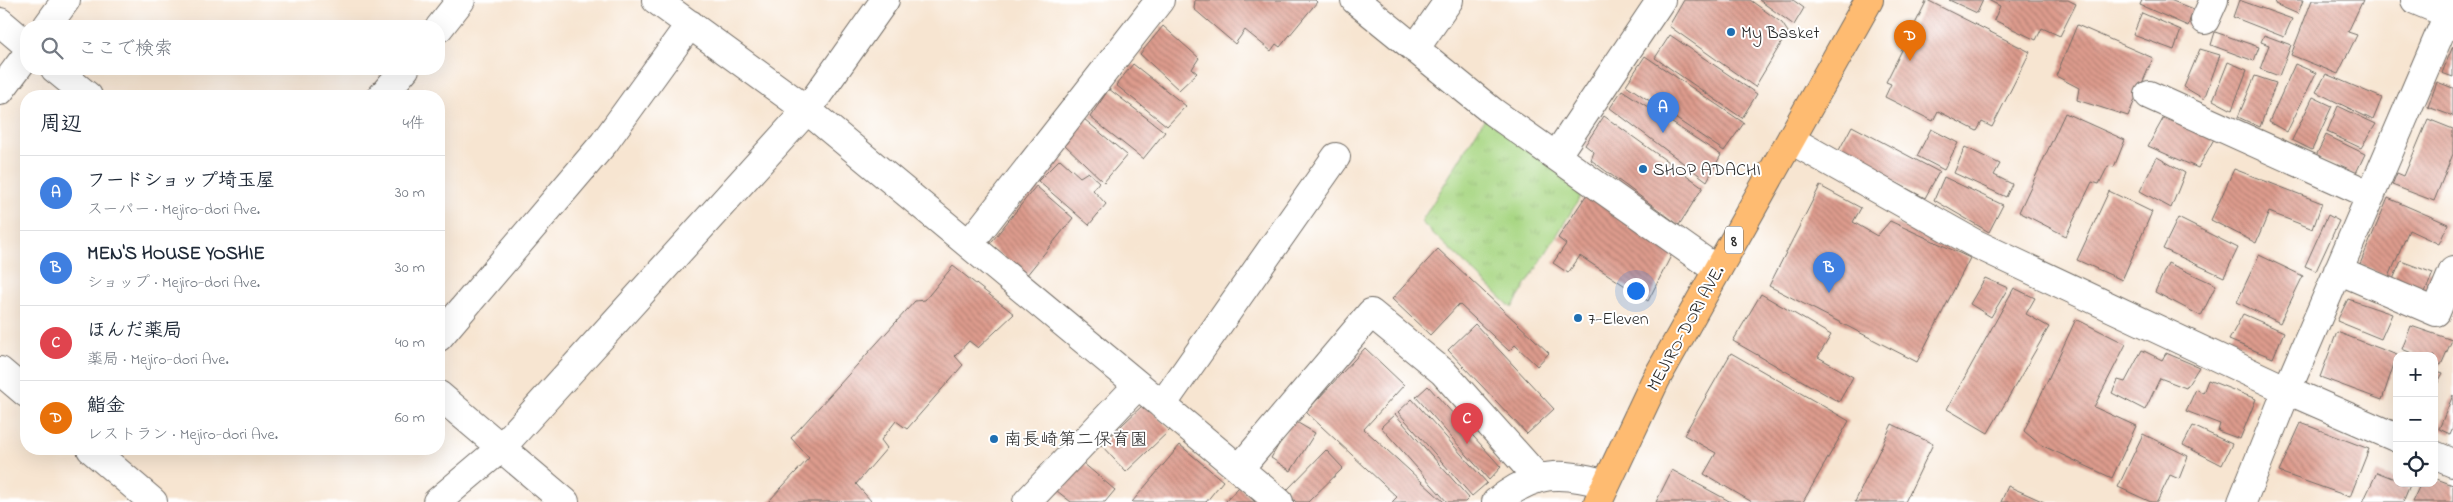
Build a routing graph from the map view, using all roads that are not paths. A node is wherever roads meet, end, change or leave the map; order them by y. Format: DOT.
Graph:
graph roads {
  1 [pos="66,0"];
  2 [pos="461,0"];
  3 [pos="656,0"];
  4 [pos="885,0"];
  5 [pos="1160,0"];
  6 [pos="1355,0"];
  7 [pos="1449,0"];
  8 [pos="1661,0"];
  9 [pos="1868,0"];
  10 [pos="2415,0"];
  11 [pos="2451,11"];
  12 [pos="52,20"];
  13 [pos="445,20"];
  14 [pos="0,22"];
  15 [pos="690,24"];
  16 [pos="20,39"];
  17 [pos="1415,49"];
  18 [pos="20,64"];
  19 [pos="62,75"];
  20 [pos="400,75"];
  21 [pos="0,90"];
  22 [pos="81,90"];
  23 [pos="387,90"];
  24 [pos="2149,95"];
  25 [pos="807,110"];
  26 [pos="1791,140"];
  27 [pos="1556,156"];
  28 [pos="1336,157"];
  29 [pos="2371,195"];
  30 [pos="969,244"];
  31 [pos="1717,270"];
  32 [pos="2338,270"];
  33 [pos="2453,272"];
  34 [pos="445,330"];
  35 [pos="0,372"];
  36 [pos="1138,385"];
  37 [pos="20,388"];
  38 [pos="2287,390"];
  39 [pos="445,400"];
  40 [pos="1162,405"];
  41 [pos="2393,436"];
  42 [pos="501,448"];
  43 [pos="98,455"];
  44 [pos="2438,457"];
  45 [pos="2453,463"];
  46 [pos="1239,469"];
  47 [pos="1537,477"];
  48 [pos="1602,493"];
  49 [pos="153,502"];
  50 [pos="437,502"];
  51 [pos="565,502"];
  52 [pos="1027,502"];
  53 [pos="1279,502"];
  54 [pos="1496,502"];
  55 [pos="2242,502"];
  1 -- 12 [label="street"];
  2 -- 13 [label="street"];
  3 -- 15 [label="street"];
  4 -- 25 [label="street"];
  5 -- 30 [label="street"];
  6 -- 17 [label="street"];
  7 -- 17 [label="street"];
  8 -- 27 [label="street"];
  9 -- 26 [label="main road, MEJIRO-DORI AVE. / 8"];
  10 -- 11 [label="street"];
  11 -- 29 [label="street"];
  14 -- 16 [label="street"];
  15 -- 25 [label="street"];
  15 -- 34 [label="street"];
  17 -- 27 [label="street"];
  18 -- 21 [label="street"];
  19 -- 22 [label="street"];
  20 -- 23 [label="street"];
  24 -- 29 [label="street"];
  25 -- 30 [label="street"];
  25 -- 42 [label="street"];
  26 -- 31 [label="main road, MEJIRO-DORI AVE. / 8"];
  26 -- 38 [label="street"];
  27 -- 31 [label="street"];
  28 -- 40 [label="street"];
  29 -- 32 [label="street"];
  30 -- 36 [label="street"];
  31 -- 48 [label="main road, MEJIRO-DORI AVE. / 8"];
  32 -- 33 [label="street"];
  32 -- 38 [label="street"];
  35 -- 37 [label="street"];
  36 -- 40 [label="street"];
  36 -- 52 [label="street"];
  38 -- 41 [label="street"];
  38 -- 55 [label="street"];
  39 -- 42 [label="street"];
  40 -- 46 [label="street"];
  42 -- 50 [label="street"];
  42 -- 51 [label="street"];
  43 -- 49 [label="street"];
  44 -- 45 [label="street"];
  46 -- 47 [label="street"];
  46 -- 53 [label="street"];
  47 -- 48 [label="street"];
  47 -- 54 [label="street"];
}
